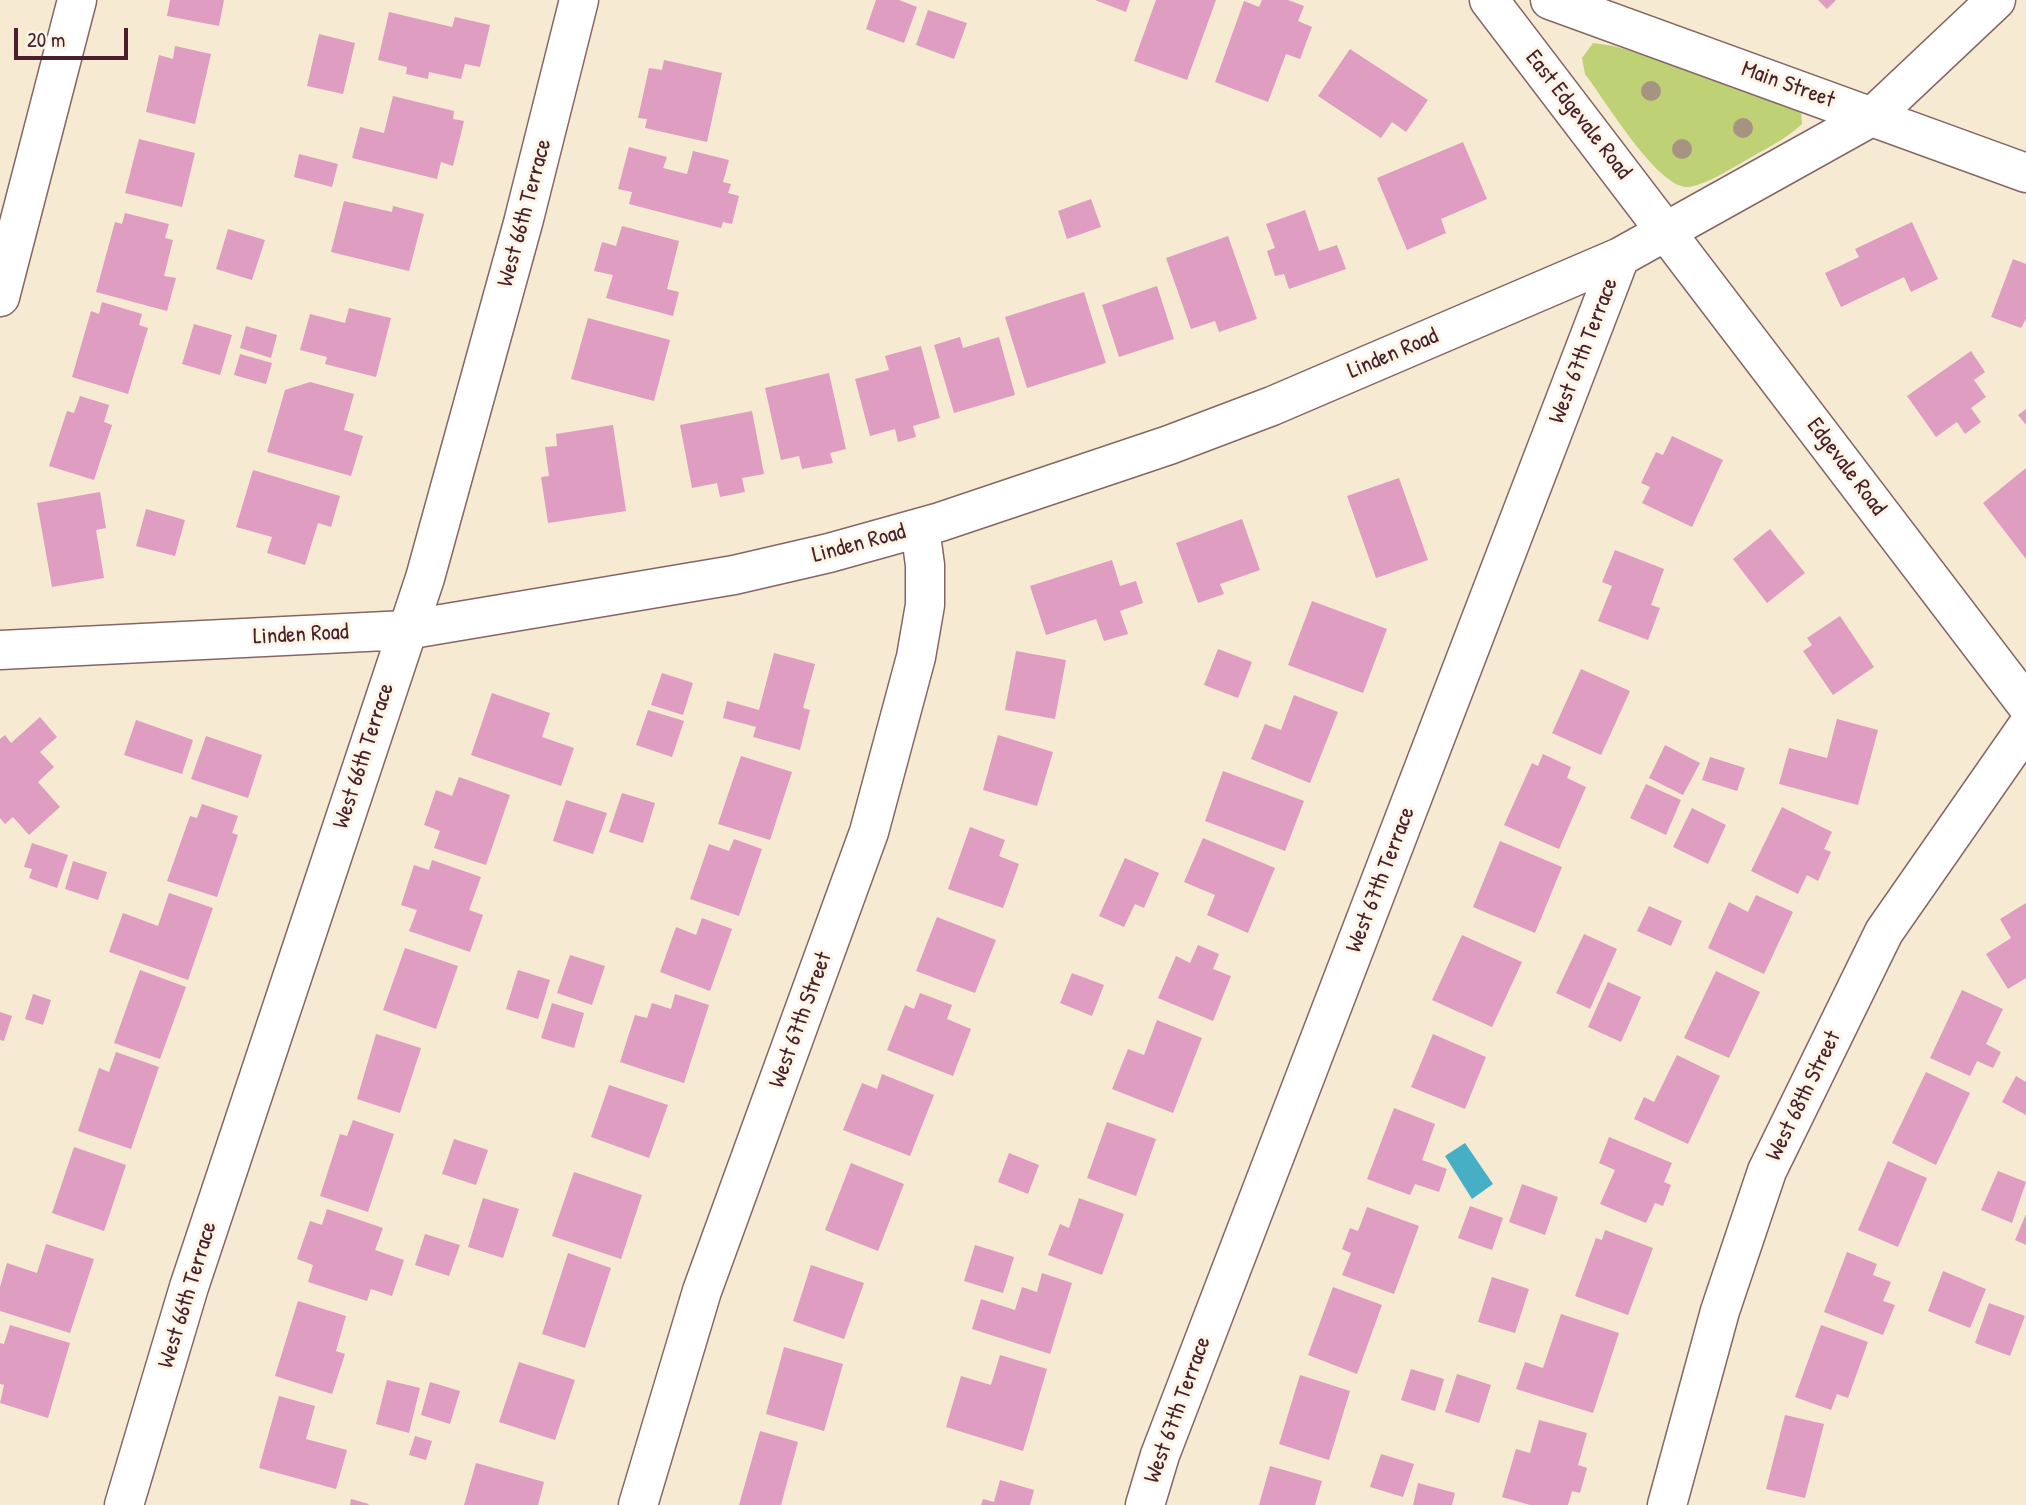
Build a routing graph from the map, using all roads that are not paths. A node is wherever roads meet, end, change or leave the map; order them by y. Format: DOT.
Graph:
graph roads {
  1 [pos="77,0"];
  2 [pos="579,0"];
  3 [pos="1489,0"];
  4 [pos="1550,0"];
  5 [pos="1996,0"];
  6 [pos="1517,15"];
  7 [pos="1873,116"];
  8 [pos="2026,173"];
  9 [pos="1667,230"];
  10 [pos="1620,257"];
  11 [pos="0,297"];
  12 [pos="920,528"];
  13 [pos="406,630"];
  14 [pos="0,650"];
  15 [pos="2026,704"];
  16 [pos="2026,728"];
  17 [pos="124,1505"];
  18 [pos="638,1505"];
  19 [pos="1144,1505"];
  20 [pos="1667,1505"];
  1 -- 11 [label="street"];
  2 -- 13 [label="street, West 66th Terrace"];
  3 -- 6 [label="street, East Edgevale Road"];
  4 -- 7 [label="street, Main Street"];
  5 -- 7 [label="street"];
  6 -- 9 [label="street, East Edgevale Road"];
  7 -- 8 [label="street, Main Street"];
  7 -- 9 [label="street"];
  9 -- 10 [label="street, Linden Road"];
  9 -- 15 [label="street, Edgevale Road"];
  10 -- 12 [label="street, Linden Road"];
  10 -- 19 [label="street, West 67th Terrace"];
  12 -- 13 [label="street, Linden Road"];
  12 -- 18 [label="street, West 67th Street"];
  13 -- 14 [label="street, Linden Road"];
  13 -- 17 [label="street, West 66th Terrace"];
  16 -- 20 [label="street, West 68th Street"];
}
